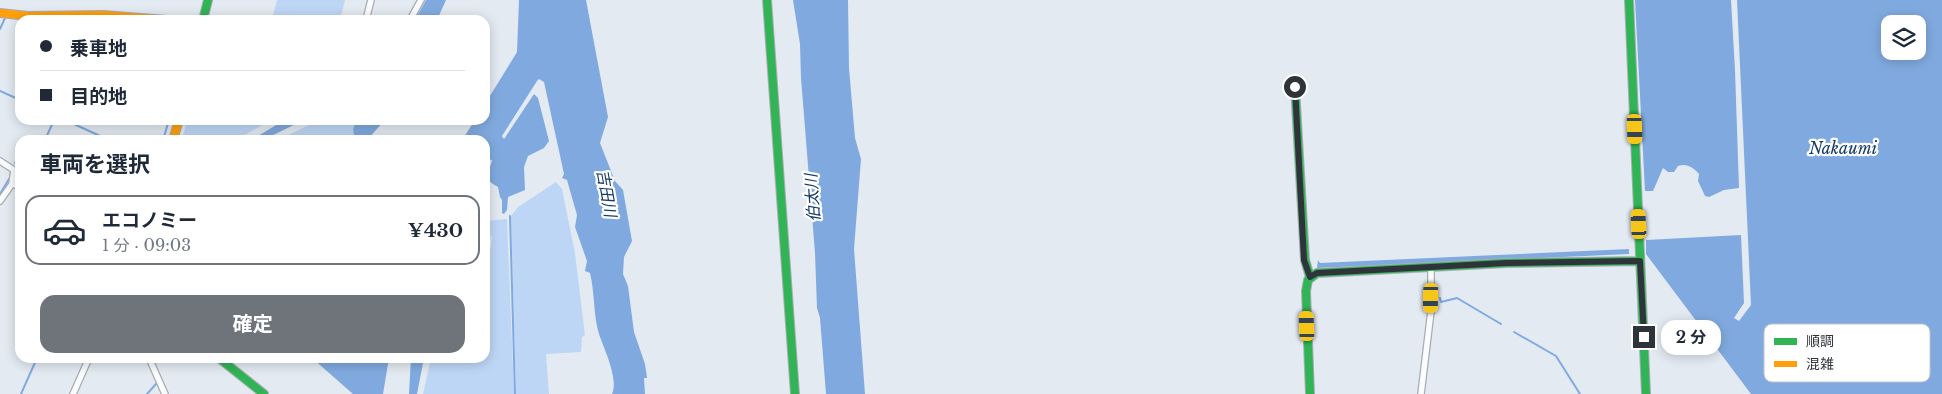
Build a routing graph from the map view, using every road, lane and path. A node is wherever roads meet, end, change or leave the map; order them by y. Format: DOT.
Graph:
graph roads {
  1 [pos="208,0"];
  2 [pos="371,0"];
  3 [pos="421,0"];
  4 [pos="767,0"];
  5 [pos="1629,0"];
  6 [pos="0,13"];
  7 [pos="19,15"];
  8 [pos="204,15"];
  9 [pos="367,15"];
  10 [pos="413,15"];
  11 [pos="1295,87"];
  12 [pos="0,162"];
  13 [pos="12,184"];
  14 [pos="15,185"];
  15 [pos="0,201"];
  16 [pos="1640,261"];
  17 [pos="1431,267"];
  18 [pos="1310,277"];
  19 [pos="87,363"];
  20 [pos="151,363"];
  21 [pos="225,363"];
  22 [pos="73,394"];
  23 [pos="164,394"];
  24 [pos="264,394"];
  25 [pos="795,394"];
  26 [pos="1310,394"];
  27 [pos="1421,394"];
  28 [pos="1646,394"];
  1 -- 8 [label="street"];
  2 -- 9 [label="street"];
  3 -- 10 [label="street"];
  4 -- 25 [label="street"];
  5 -- 16 [label="street"];
  6 -- 7 [label="street"];
  11 -- 18 [label="street"];
  12 -- 13 [label="street"];
  13 -- 14 [label="street"];
  13 -- 15 [label="street"];
  16 -- 17 [label="street"];
  16 -- 28 [label="street"];
  17 -- 18 [label="street"];
  17 -- 27 [label="street"];
  18 -- 26 [label="street"];
  19 -- 22 [label="street"];
  20 -- 23 [label="street"];
  21 -- 24 [label="street"];
}
